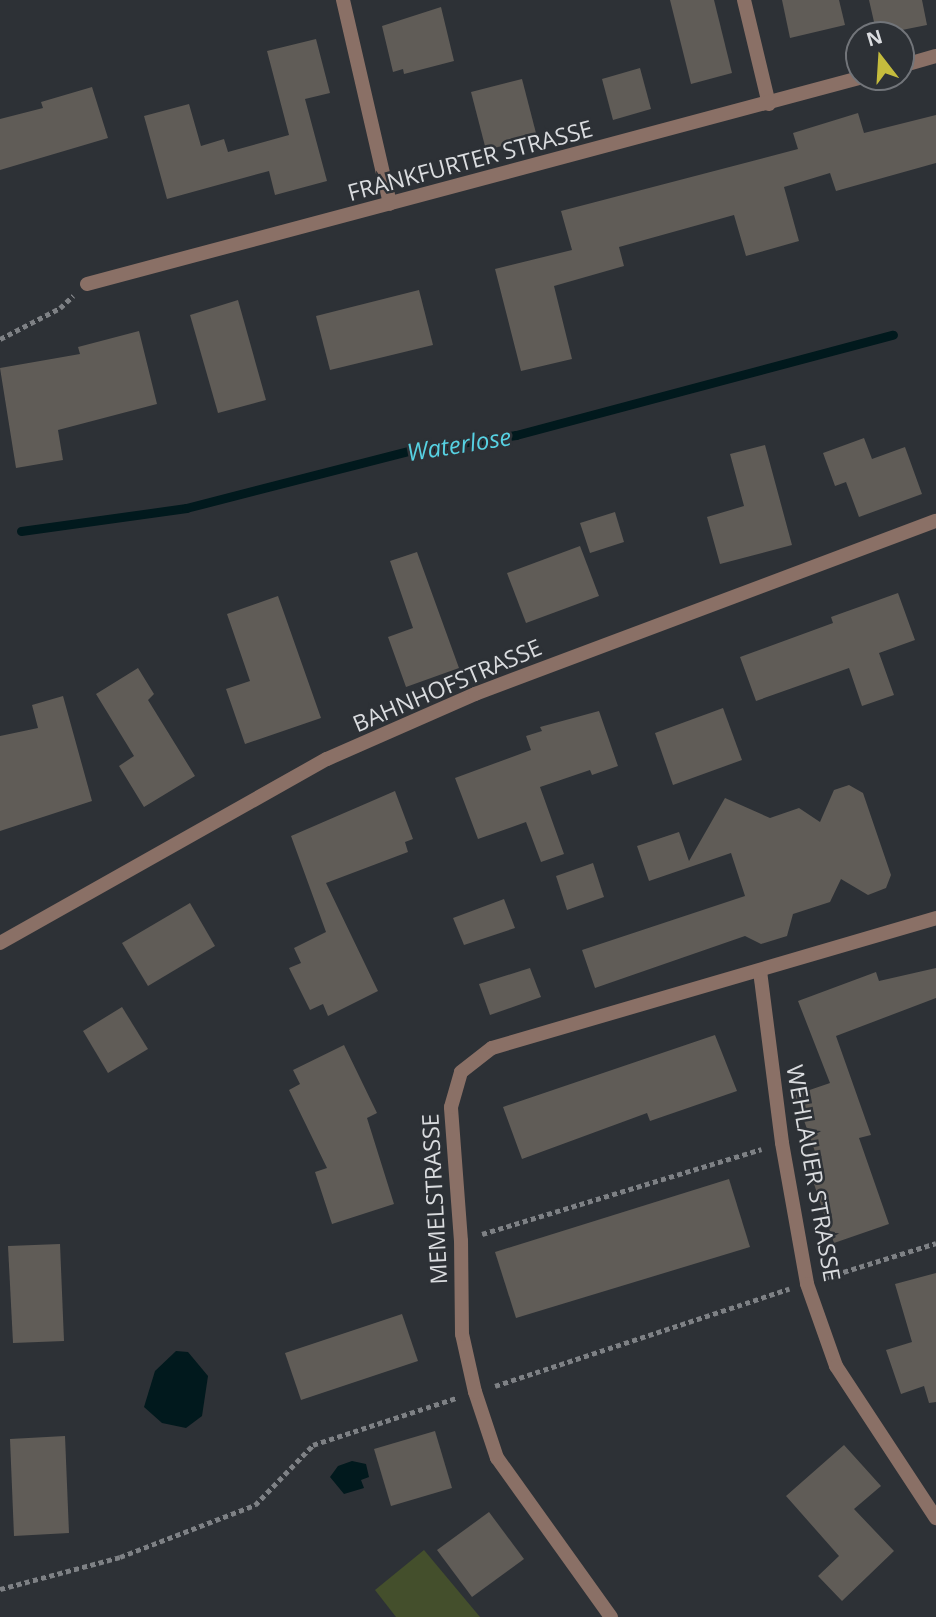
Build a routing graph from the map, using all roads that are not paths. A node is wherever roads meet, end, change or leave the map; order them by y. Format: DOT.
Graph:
graph roads {
  1 [pos="343,0"];
  2 [pos="744,0"];
  3 [pos="936,56"];
  4 [pos="915,62"];
  5 [pos="845,82"];
  6 [pos="769,104"];
  7 [pos="390,204"];
  8 [pos="87,284"];
  9 [pos="936,521"];
  10 [pos="936,918"];
  11 [pos="0,943"];
  12 [pos="760,971"];
  13 [pos="936,1518"];
  14 [pos="611,1617"];
  1 -- 7 [label="street"];
  2 -- 6 [label="street"];
  3 -- 4 [label="street"];
  5 -- 6 [label="street, FRANKFURTER STRASSE"];
  6 -- 7 [label="street, FRANKFURTER STRASSE"];
  7 -- 8 [label="street, FRANKFURTER STRASSE"];
  9 -- 11 [label="street, BAHNHOFSTRASSE"];
  10 -- 12 [label="street, MEMELSTRASSE"];
  12 -- 13 [label="street, WEHLAUER STRASSE"];
  12 -- 14 [label="street, MEMELSTRASSE"];
}
